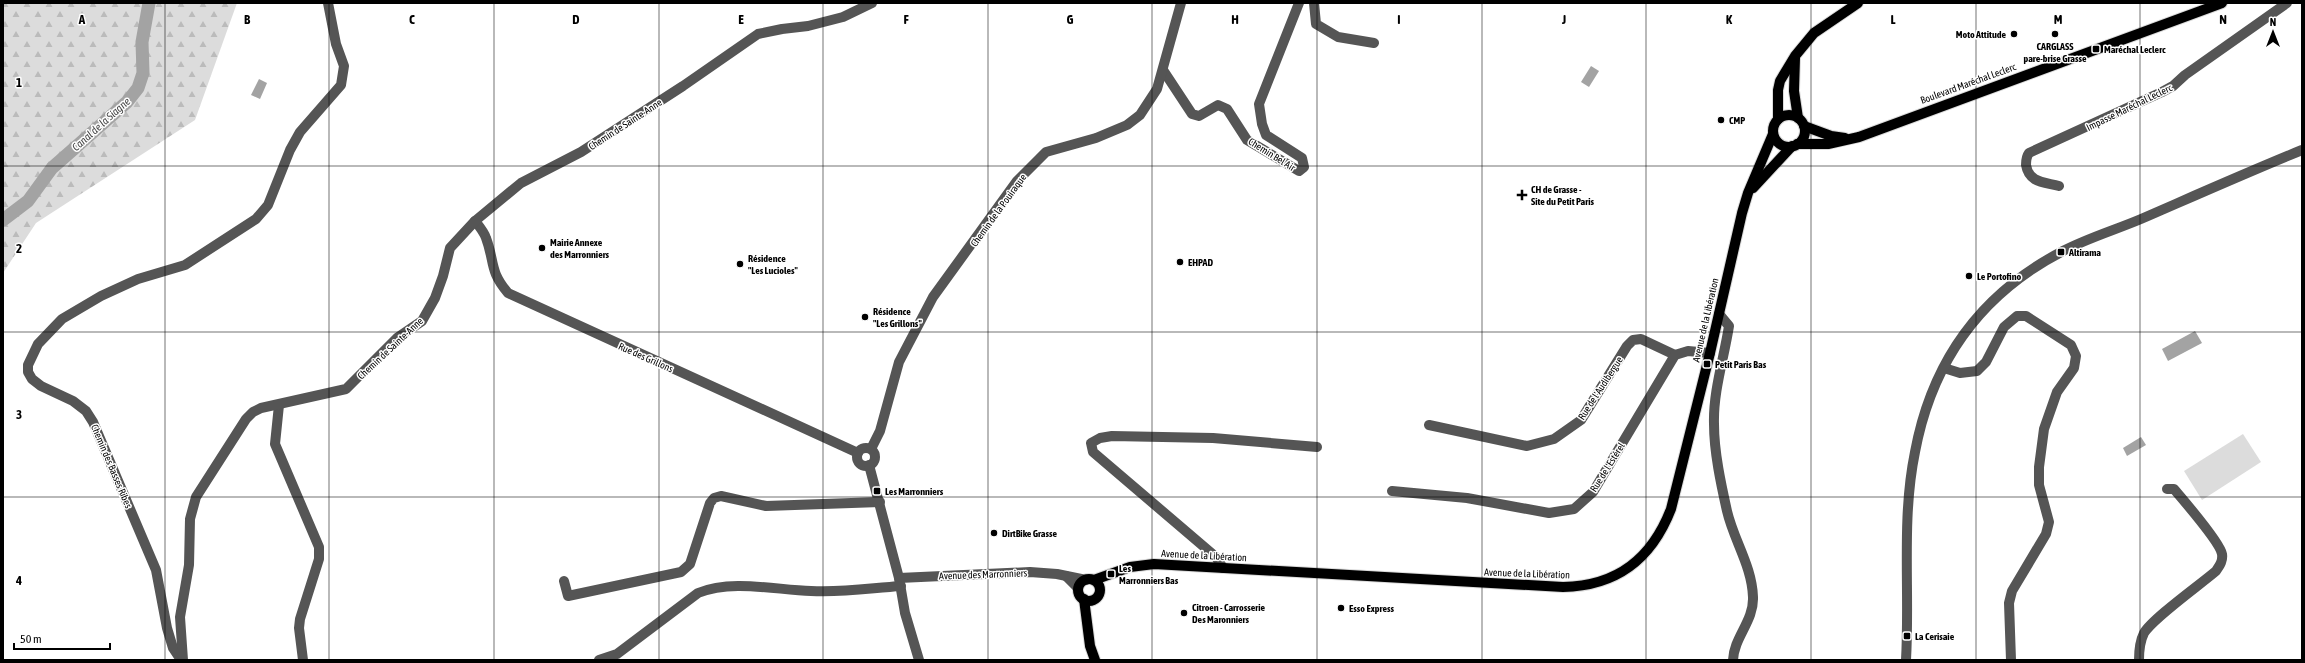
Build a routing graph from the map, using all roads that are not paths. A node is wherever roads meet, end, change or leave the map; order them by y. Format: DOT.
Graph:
graph roads {
  1 [pos="328,3"];
  2 [pos="872,3"];
  3 [pos="1181,3"];
  4 [pos="1299,3"];
  5 [pos="1314,3"];
  6 [pos="1858,3"];
  7 [pos="2222,3"];
  8 [pos="2287,3"];
  9 [pos="1374,42"];
  10 [pos="1795,56"];
  11 [pos="1163,70"];
  12 [pos="1778,119"];
  13 [pos="1801,122"];
  14 [pos="1773,134"];
  15 [pos="1859,137"];
  16 [pos="1794,145"];
  17 [pos="2302,150"];
  18 [pos="2059,186"];
  19 [pos="1748,193"];
  20 [pos="475,221"];
  21 [pos="1719,314"];
  22 [pos="1710,353"];
  23 [pos="1675,355"];
  24 [pos="1944,368"];
  25 [pos="279,405"];
  26 [pos="1429,425"];
  27 [pos="1317,447"];
  28 [pos="871,449"];
  29 [pos="858,453"];
  30 [pos="869,465"];
  31 [pos="2166,490"];
  32 [pos="1392,491"];
  33 [pos="880,502"];
  34 [pos="1223,568"];
  35 [pos="1120,571"];
  36 [pos="1066,576"];
  37 [pos="564,580"];
  38 [pos="1090,580"];
  39 [pos="900,582"];
  40 [pos="1078,588"];
  41 [pos="1100,588"];
  42 [pos="1084,599"];
  43 [pos="1095,599"];
  44 [pos="1087,621"];
  45 [pos="619,657"];
  46 [pos="182,660"];
  47 [pos="303,660"];
  48 [pos="600,660"];
  49 [pos="919,660"];
  50 [pos="1095,660"];
  51 [pos="1733,660"];
  52 [pos="1906,660"];
  53 [pos="2011,660"];
  54 [pos="2139,660"];
  1 -- 46 [label="street, Chemin des Basses Ribes"];
  2 -- 20 [label="street, Chemin de Sainte-Anne"];
  3 -- 11 [label="street, Chemin de la Pouiraque"];
  4 -- 11 [label="street, Chemin Bel Air"];
  5 -- 9 [label="street"];
  6 -- 10 [label="main road"];
  7 -- 15 [label="main road, Boulevard Maréchal Leclerc"];
  8 -- 18 [label="street, Impasse Maréchal Leclerc"];
  10 -- 12 [label="main road"];
  10 -- 13 [label="main road"];
  11 -- 28 [label="street, Chemin de la Pouiraque"];
  12 -- 13 [label="main road"];
  12 -- 14 [label="main road"];
  13 -- 15 [label="main road"];
  13 -- 16 [label="main road"];
  14 -- 16 [label="main road"];
  14 -- 19 [label="main road, Avenue de la Libération"];
  15 -- 16 [label="main road"];
  16 -- 19 [label="main road, Avenue de la Libération"];
  17 -- 24 [label="street"];
  19 -- 21 [label="main road, Avenue de la Libération"];
  20 -- 25 [label="street, Chemin de Sainte-Anne"];
  20 -- 29 [label="street, Rue des Grillons"];
  21 -- 22 [label="main road, Avenue de la Libération"];
  21 -- 51 [label="street"];
  22 -- 23 [label="street"];
  22 -- 34 [label="main road, Avenue de la Libération"];
  23 -- 26 [label="street, Rue de l'Audibergue"];
  23 -- 32 [label="street, Rue de l'Estérel"];
  24 -- 52 [label="street"];
  24 -- 53 [label="street"];
  25 -- 46 [label="street, Chemin de Sainte-Anne"];
  25 -- 47 [label="street"];
  27 -- 34 [label="street"];
  28 -- 29 [label="street"];
  28 -- 30 [label="street"];
  29 -- 30 [label="street"];
  30 -- 33 [label="street"];
  31 -- 54 [label="street"];
  33 -- 37 [label="street"];
  33 -- 39 [label="street"];
  34 -- 35 [label="main road, Avenue de la Libération"];
  35 -- 38 [label="main road, Avenue de la Libération"];
  35 -- 41 [label="main road, Avenue de la Libération"];
  36 -- 38 [label="street, Avenue des Marronniers"];
  36 -- 39 [label="street, Avenue des Marronniers"];
  36 -- 40 [label="street"];
  38 -- 40 [label="main road"];
  38 -- 41 [label="main road"];
  39 -- 45 [label="street, Avenue des Marronniers"];
  39 -- 49 [label="street"];
  40 -- 42 [label="main road"];
  41 -- 43 [label="main road"];
  42 -- 43 [label="main road"];
  42 -- 44 [label="main road"];
  43 -- 44 [label="main road"];
  44 -- 50 [label="main road"];
  45 -- 48 [label="street, Avenue des Marronniers"];
}
